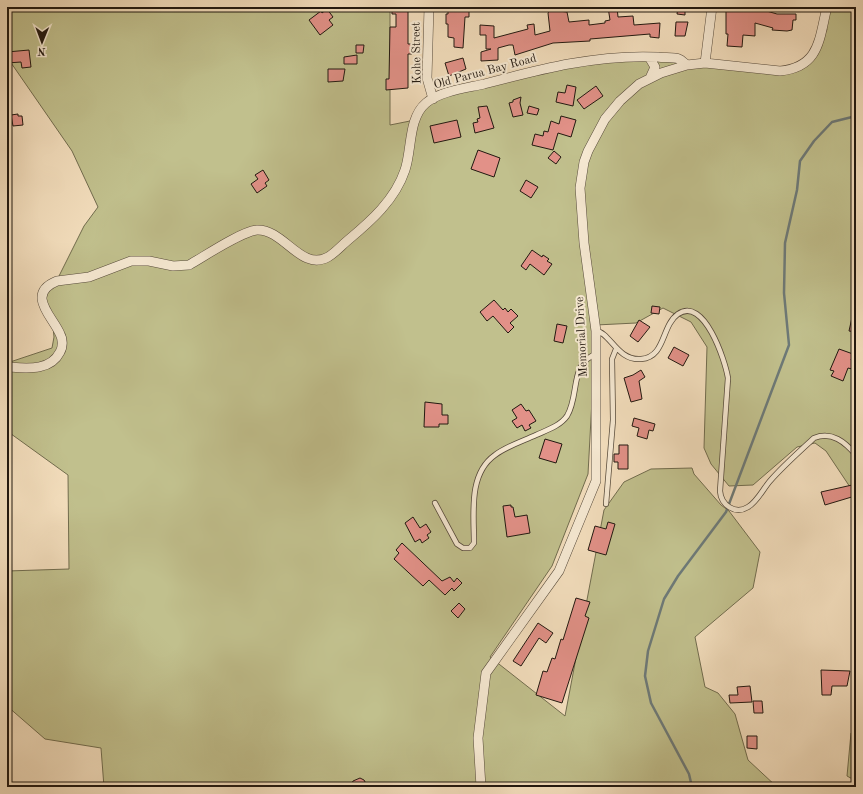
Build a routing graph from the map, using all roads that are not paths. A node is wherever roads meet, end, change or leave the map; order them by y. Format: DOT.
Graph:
graph roads {
  1 [pos="429,7"];
  2 [pos="712,7"];
  3 [pos="827,7"];
  4 [pos="649,57"];
  5 [pos="705,63"];
  6 [pos="687,65"];
  7 [pos="650,78"];
  8 [pos="433,99"];
  9 [pos="596,331"];
  10 [pos="616,349"];
  11 [pos="597,354"];
  12 [pos="7,367"];
  13 [pos="856,455"];
  14 [pos="435,504"];
  15 [pos="606,504"];
  16 [pos="480,787"];
  1 -- 8 [label="street, Kohe Street"];
  2 -- 5 [label="street"];
  3 -- 5 [label="street, Memorial Drive"];
  4 -- 6 [label="street, Old Parua Bay Road"];
  4 -- 7 [label="street"];
  4 -- 8 [label="street, Old Parua Bay Road"];
  5 -- 6 [label="street, Memorial Drive"];
  6 -- 7 [label="street, Memorial Drive"];
  7 -- 9 [label="street, Memorial Drive"];
  8 -- 12 [label="street, Old Parua Bay Road"];
  9 -- 10 [label="lane"];
  9 -- 11 [label="street, Memorial Drive"];
  10 -- 13 [label="lane"];
  10 -- 15 [label="lane"];
  11 -- 14 [label="lane"];
  11 -- 16 [label="street, Memorial Drive"];
}
